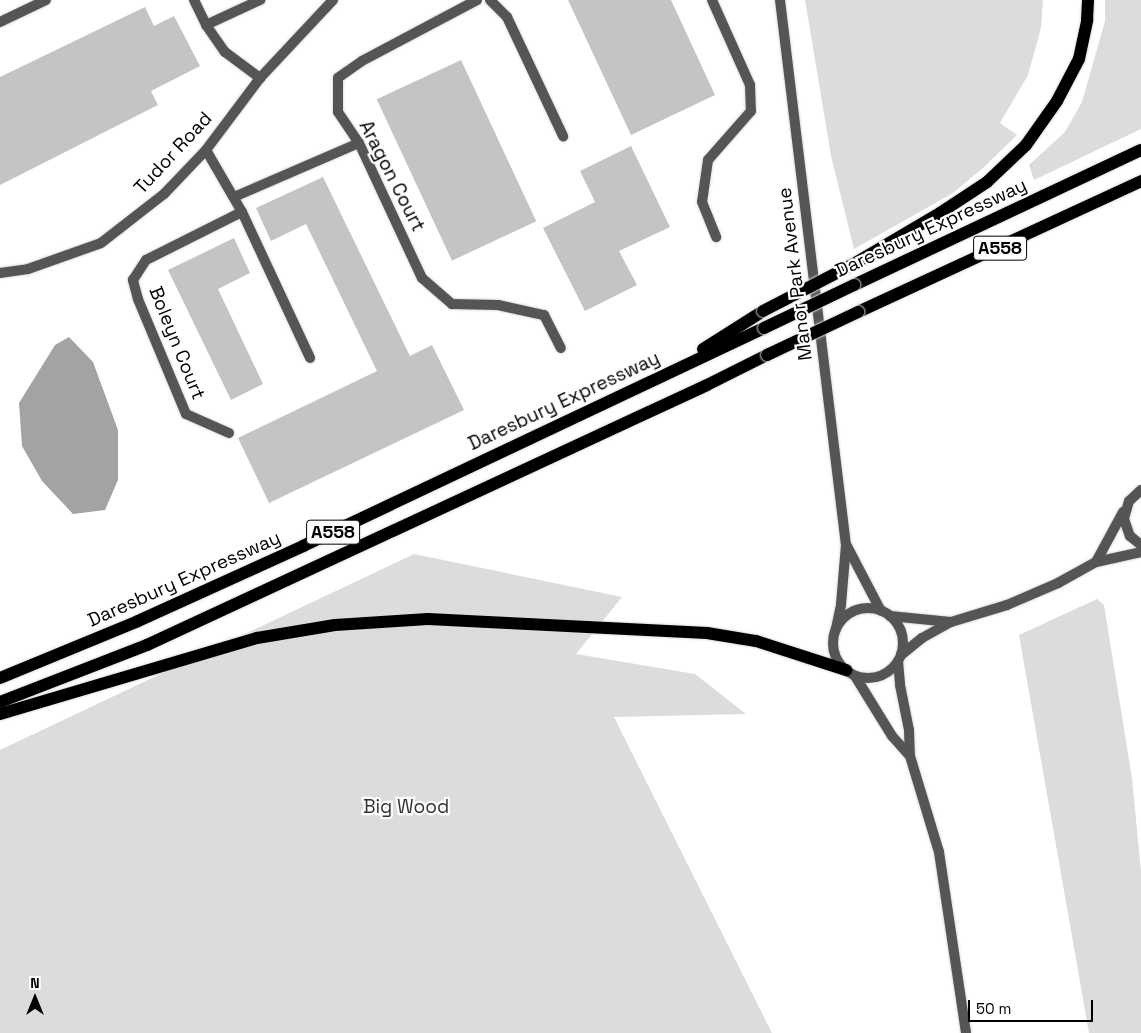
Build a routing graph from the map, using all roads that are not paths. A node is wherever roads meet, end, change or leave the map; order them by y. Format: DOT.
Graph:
graph roads {
  1 [pos="46,0"];
  2 [pos="194,0"];
  3 [pos="260,0"];
  4 [pos="333,0"];
  5 [pos="476,0"];
  6 [pos="490,0"];
  7 [pos="712,0"];
  8 [pos="780,0"];
  9 [pos="1088,0"];
  10 [pos="0,22"];
  11 [pos="206,25"];
  12 [pos="260,78"];
  13 [pos="563,136"];
  14 [pos="360,143"];
  15 [pos="206,150"];
  16 [pos="1141,150"];
  17 [pos="1141,181"];
  18 [pos="234,196"];
  19 [pos="242,212"];
  20 [pos="716,237"];
  21 [pos="0,273"];
  22 [pos="561,348"];
  23 [pos="310,358"];
  24 [pos="661,376"];
  25 [pos="229,433"];
  26 [pos="1141,490"];
  27 [pos="1125,510"];
  28 [pos="846,545"];
  29 [pos="1141,545"];
  30 [pos="1141,552"];
  31 [pos="1096,562"];
  32 [pos="880,611"];
  33 [pos="890,616"];
  34 [pos="951,622"];
  35 [pos="836,629"];
  36 [pos="900,658"];
  37 [pos="851,673"];
  38 [pos="0,678"];
  39 [pos="0,702"];
  40 [pos="0,714"];
  41 [pos="910,756"];
  42 [pos="966,1033"];
  1 -- 10 [label="street"];
  2 -- 11 [label="street"];
  3 -- 11 [label="street"];
  4 -- 12 [label="street, Tudor Road"];
  5 -- 14 [label="street, Aragon Court"];
  6 -- 13 [label="street"];
  7 -- 20 [label="street"];
  8 -- 28 [label="street, Manor Park Avenue"];
  9 -- 24 [label="main road, bridge"];
  11 -- 12 [label="street"];
  12 -- 15 [label="street, Tudor Road"];
  14 -- 18 [label="street"];
  14 -- 22 [label="street, Aragon Court"];
  15 -- 18 [label="street"];
  15 -- 21 [label="street, Tudor Road"];
  16 -- 24 [label="main road, Daresbury Expressway / A558, bridge"];
  17 -- 39 [label="main road, A558, bridge"];
  18 -- 19 [label="street"];
  19 -- 23 [label="street"];
  19 -- 25 [label="street, Boleyn Court"];
  24 -- 38 [label="main road, Daresbury Expressway / A558"];
  26 -- 27 [label="street"];
  27 -- 29 [label="street"];
  27 -- 31 [label="street"];
  28 -- 32 [label="street, Manor Park Avenue"];
  28 -- 35 [label="street, Manor Park Avenue"];
  30 -- 31 [label="street"];
  31 -- 34 [label="street"];
  32 -- 33 [label="street"];
  32 -- 35 [label="street"];
  33 -- 34 [label="street"];
  33 -- 36 [label="street"];
  34 -- 36 [label="street"];
  35 -- 37 [label="street"];
  36 -- 37 [label="street"];
  36 -- 41 [label="street"];
  37 -- 40 [label="main road"];
  37 -- 41 [label="street"];
  41 -- 42 [label="street"];
}
